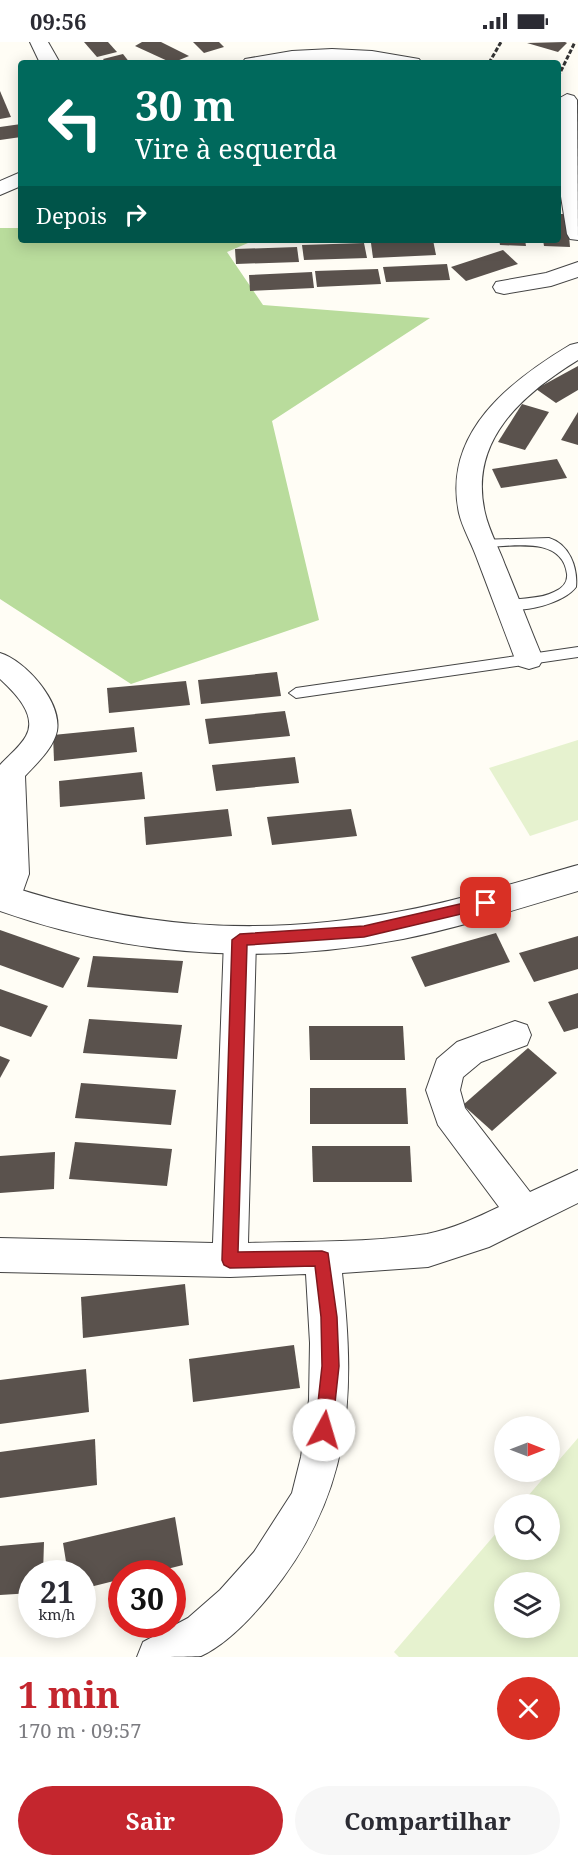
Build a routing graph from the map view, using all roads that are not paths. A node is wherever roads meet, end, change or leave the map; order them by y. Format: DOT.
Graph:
graph roads {
  1 [pos="39,42"];
  2 [pos="385,49"];
  3 [pos="48,60"];
  4 [pos="270,60"];
  5 [pos="406,60"];
  6 [pos="568,100"];
  7 [pos="18,180"];
  8 [pos="0,189"];
  9 [pos="578,234"];
  10 [pos="578,269"];
  11 [pos="504,287"];
  12 [pos="578,350"];
  13 [pos="483,543"];
  14 [pos="508,605"];
  15 [pos="578,652"];
  16 [pos="529,660"];
  17 [pos="0,663"];
  18 [pos="296,693"];
  19 [pos="5,771"];
  20 [pos="578,878"];
  21 [pos="3,898"];
  22 [pos="240,940"];
  23 [pos="515,1035"];
  24 [pos="578,1186"];
  25 [pos="525,1214"];
  26 [pos="0,1255"];
  27 [pos="322,1258"];
  28 [pos="230,1260"];
  29 [pos="159,1657"];
  1 -- 3 [label="street"];
  2 -- 4 [label="street"];
  2 -- 5 [label="street"];
  6 -- 9 [label="street"];
  7 -- 8 [label="street"];
  10 -- 11 [label="street"];
  12 -- 13 [label="street"];
  13 -- 14 [label="street"];
  13 -- 14 [label="lane"];
  14 -- 16 [label="street"];
  15 -- 16 [label="lane"];
  16 -- 18 [label="lane"];
  17 -- 19 [label="street"];
  19 -- 21 [label="street"];
  20 -- 22 [label="street"];
  21 -- 22 [label="street"];
  22 -- 28 [label="street"];
  23 -- 25 [label="street"];
  24 -- 25 [label="street"];
  25 -- 27 [label="street"];
  26 -- 28 [label="street"];
  27 -- 28 [label="street"];
  27 -- 29 [label="street"];
}
